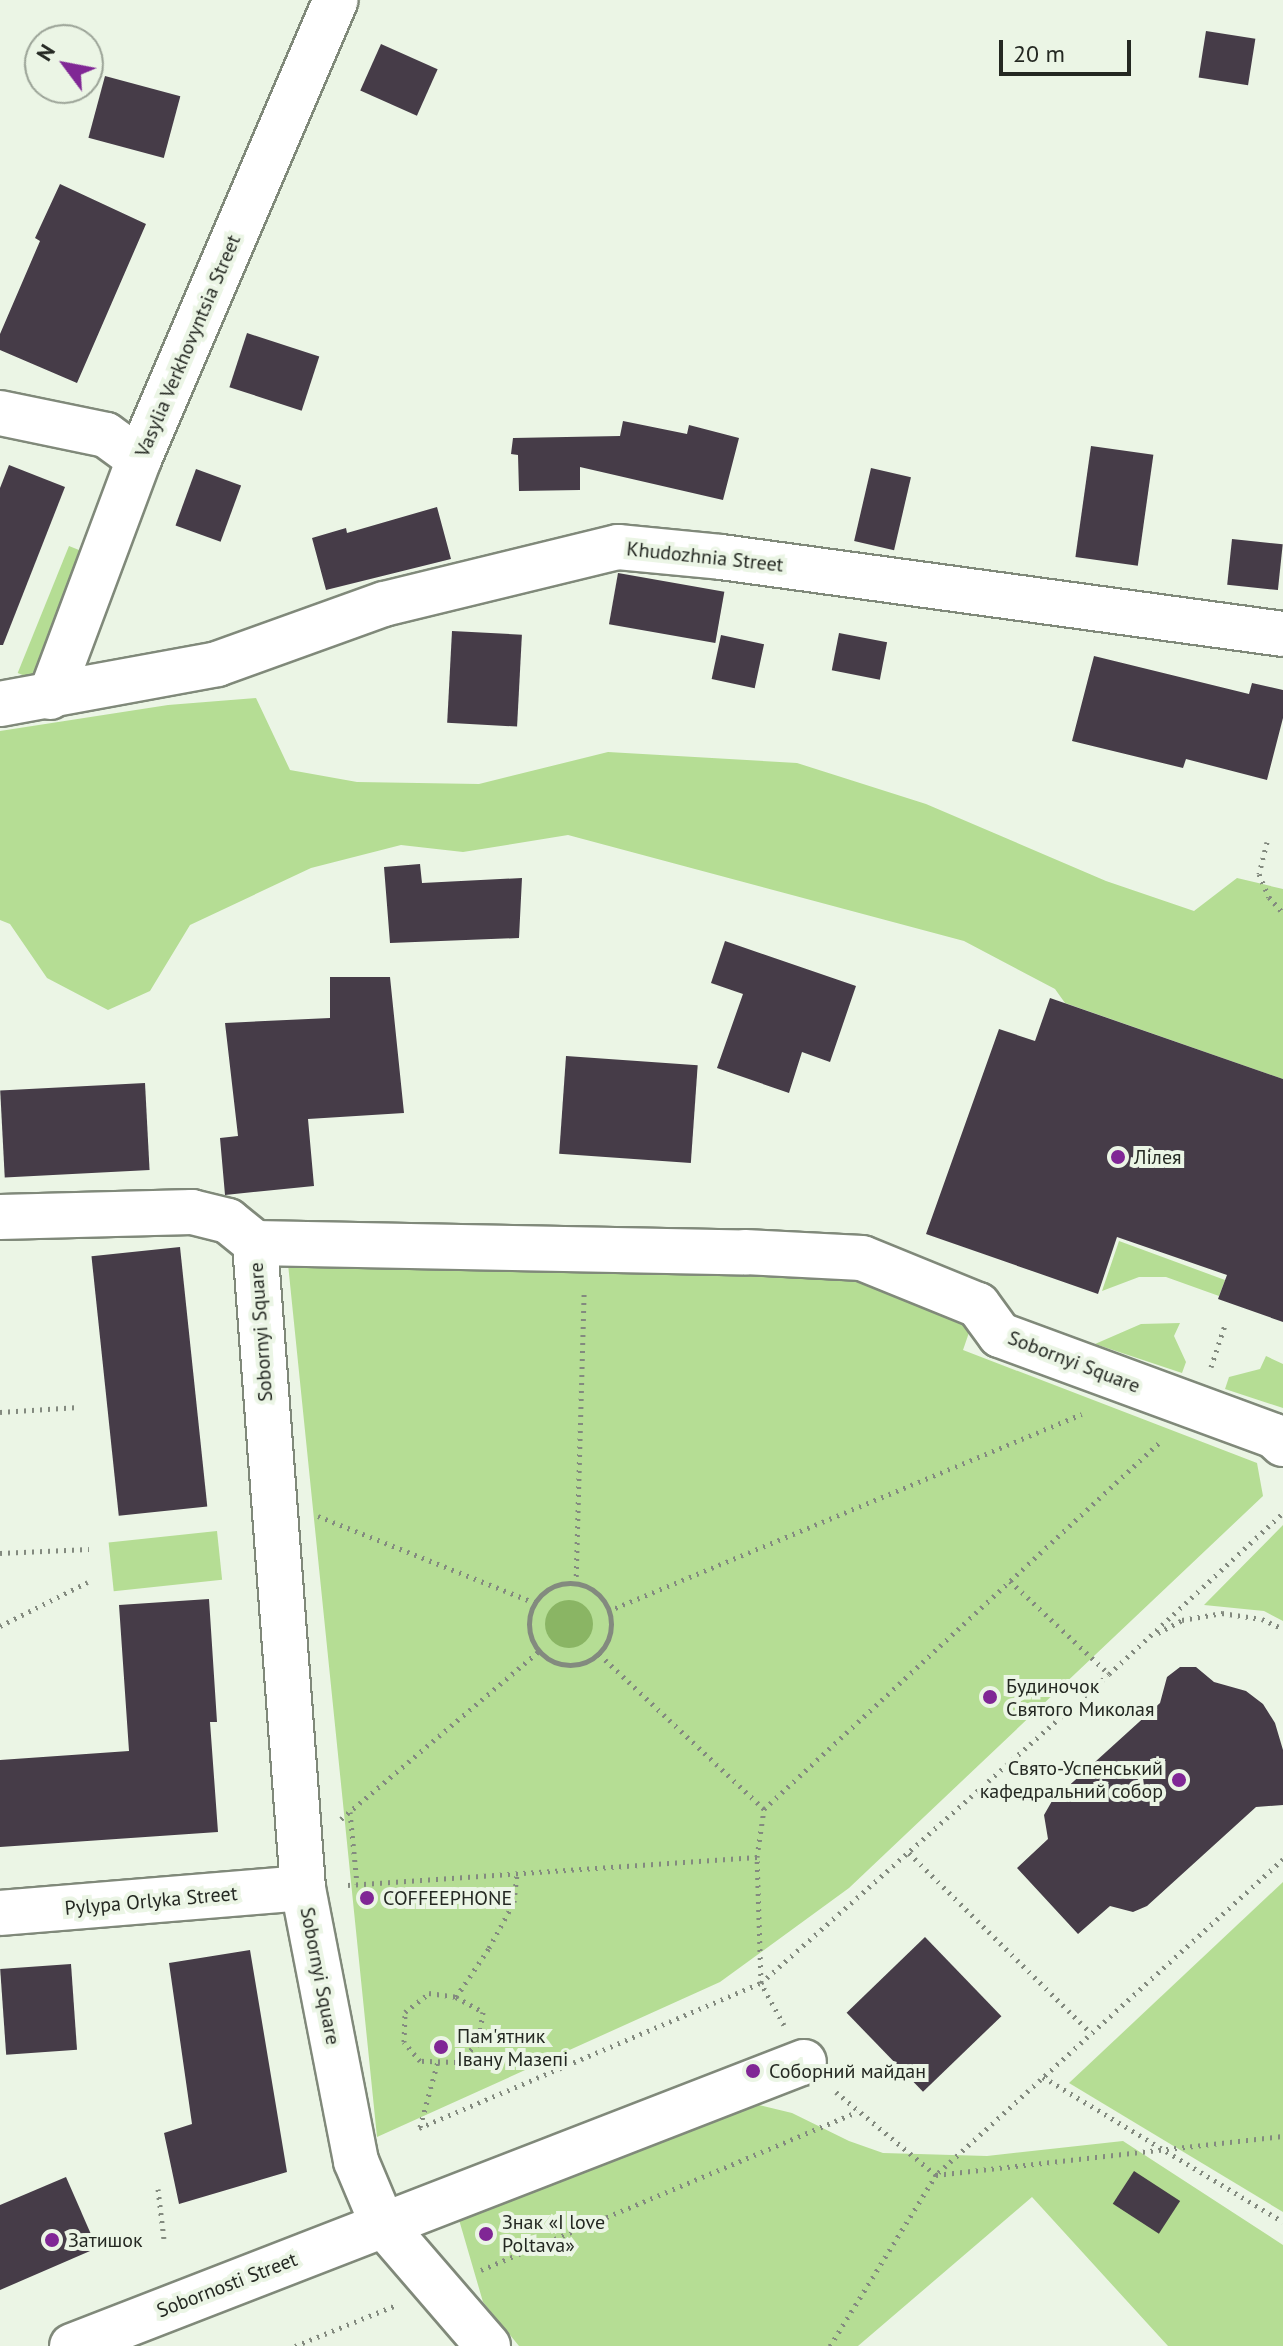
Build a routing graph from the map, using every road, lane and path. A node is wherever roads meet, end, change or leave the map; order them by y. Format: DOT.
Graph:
graph roads {
  1 [pos="336,0"];
  2 [pos="0,413"];
  3 [pos="139,459"];
  4 [pos="1283,634"];
  5 [pos="50,697"];
  6 [pos="0,704"];
  7 [pos="1267,842"];
  8 [pos="1283,913"];
  9 [pos="0,1217"];
  10 [pos="255,1243"];
  11 [pos="585,1249"];
  12 [pos="1226,1322"];
  13 [pos="1142,1389"];
  14 [pos="79,1407"];
  15 [pos="1197,1407"];
  16 [pos="0,1412"];
  17 [pos="1283,1444"];
  18 [pos="1283,1513"];
  19 [pos="313,1514"];
  20 [pos="89,1549"];
  21 [pos="0,1553"];
  22 [pos="1010,1581"];
  23 [pos="88,1582"];
  24 [pos="576,1584"];
  25 [pos="535,1603"];
  26 [pos="608,1611"];
  27 [pos="0,1626"];
  28 [pos="1283,1629"];
  29 [pos="1147,1640"];
  30 [pos="539,1651"];
  31 [pos="598,1653"];
  32 [pos="1109,1674"];
  33 [pos="764,1809"];
  34 [pos="350,1811"];
  35 [pos="332,1827"];
  36 [pos="909,1853"];
  37 [pos="757,1857"];
  38 [pos="1283,1859"];
  39 [pos="517,1873"];
  40 [pos="357,1884"];
  41 [pos="303,1888"];
  42 [pos="0,1913"];
  43 [pos="761,1983"];
  44 [pos="456,1997"];
  45 [pos="1091,2033"];
  46 [pos="438,2061"];
  47 [pos="804,2062"];
  48 [pos="1043,2077"];
  49 [pos="857,2112"];
  50 [pos="1283,2136"];
  51 [pos="1158,2147"];
  52 [pos="936,2175"];
  53 [pos="158,2189"];
  54 [pos="1283,2222"];
  55 [pos="382,2223"];
  56 [pos="164,2239"];
  57 [pos="438,2288"];
  58 [pos="72,2346"];
  59 [pos="295,2346"];
  60 [pos="488,2346"];
  61 [pos="830,2346"];
  1 -- 3 [label="street, Vasylia Verkhovyntsia Street"];
  2 -- 3 [label="street"];
  3 -- 5 [label="street, Vasylia Verkhovyntsia Street"];
  4 -- 5 [label="street, Khudozhnia Street"];
  5 -- 6 [label="street, Khudozhnia Street"];
  7 -- 8 [label="path"];
  9 -- 10 [label="street"];
  10 -- 11 [label="street, Sobornyi Square"];
  10 -- 41 [label="street, Sobornyi Square"];
  11 -- 13 [label="street, Sobornyi Square"];
  11 -- 24 [label="path"];
  12 -- 15 [label="path"];
  13 -- 15 [label="street, Sobornyi Square"];
  13 -- 26 [label="path"];
  14 -- 16 [label="path"];
  15 -- 17 [label="street, Sobornyi Square"];
  15 -- 22 [label="path"];
  18 -- 29 [label="path"];
  19 -- 25 [label="path"];
  20 -- 21 [label="path"];
  22 -- 32 [label="path"];
  22 -- 33 [label="path"];
  23 -- 27 [label="path"];
  24 -- 25 [label="path"];
  24 -- 26 [label="path"];
  25 -- 30 [label="path"];
  26 -- 31 [label="path"];
  28 -- 29 [label="path"];
  29 -- 32 [label="path"];
  30 -- 31 [label="path"];
  30 -- 34 [label="path"];
  31 -- 33 [label="path"];
  32 -- 36 [label="path"];
  33 -- 37 [label="path"];
  34 -- 35 [label="path"];
  34 -- 40 [label="path"];
  36 -- 43 [label="path"];
  36 -- 45 [label="path"];
  37 -- 39 [label="path"];
  37 -- 43 [label="path"];
  38 -- 45 [label="path"];
  39 -- 40 [label="path"];
  39 -- 44 [label="path"];
  40 -- 41 [label="path"];
  41 -- 42 [label="street, Pylypa Orlyka Street"];
  41 -- 55 [label="street, Sobornyi Square"];
  43 -- 46 [label="path"];
  43 -- 47 [label="path"];
  44 -- 46 [label="path"];
  44 -- 46 [label="path"];
  45 -- 48 [label="path"];
  47 -- 49 [label="path"];
  47 -- 55 [label="street, Sobornosti Street"];
  48 -- 51 [label="path"];
  48 -- 52 [label="path"];
  49 -- 52 [label="path"];
  49 -- 57 [label="path"];
  50 -- 51 [label="path"];
  51 -- 52 [label="path"];
  51 -- 54 [label="path"];
  52 -- 61 [label="path"];
  53 -- 56 [label="path"];
  55 -- 57 [label="street, Sobornyi Square"];
  55 -- 58 [label="street, Sobornosti Street"];
  57 -- 59 [label="path"];
  57 -- 60 [label="street, Sobornyi Square"];
}
